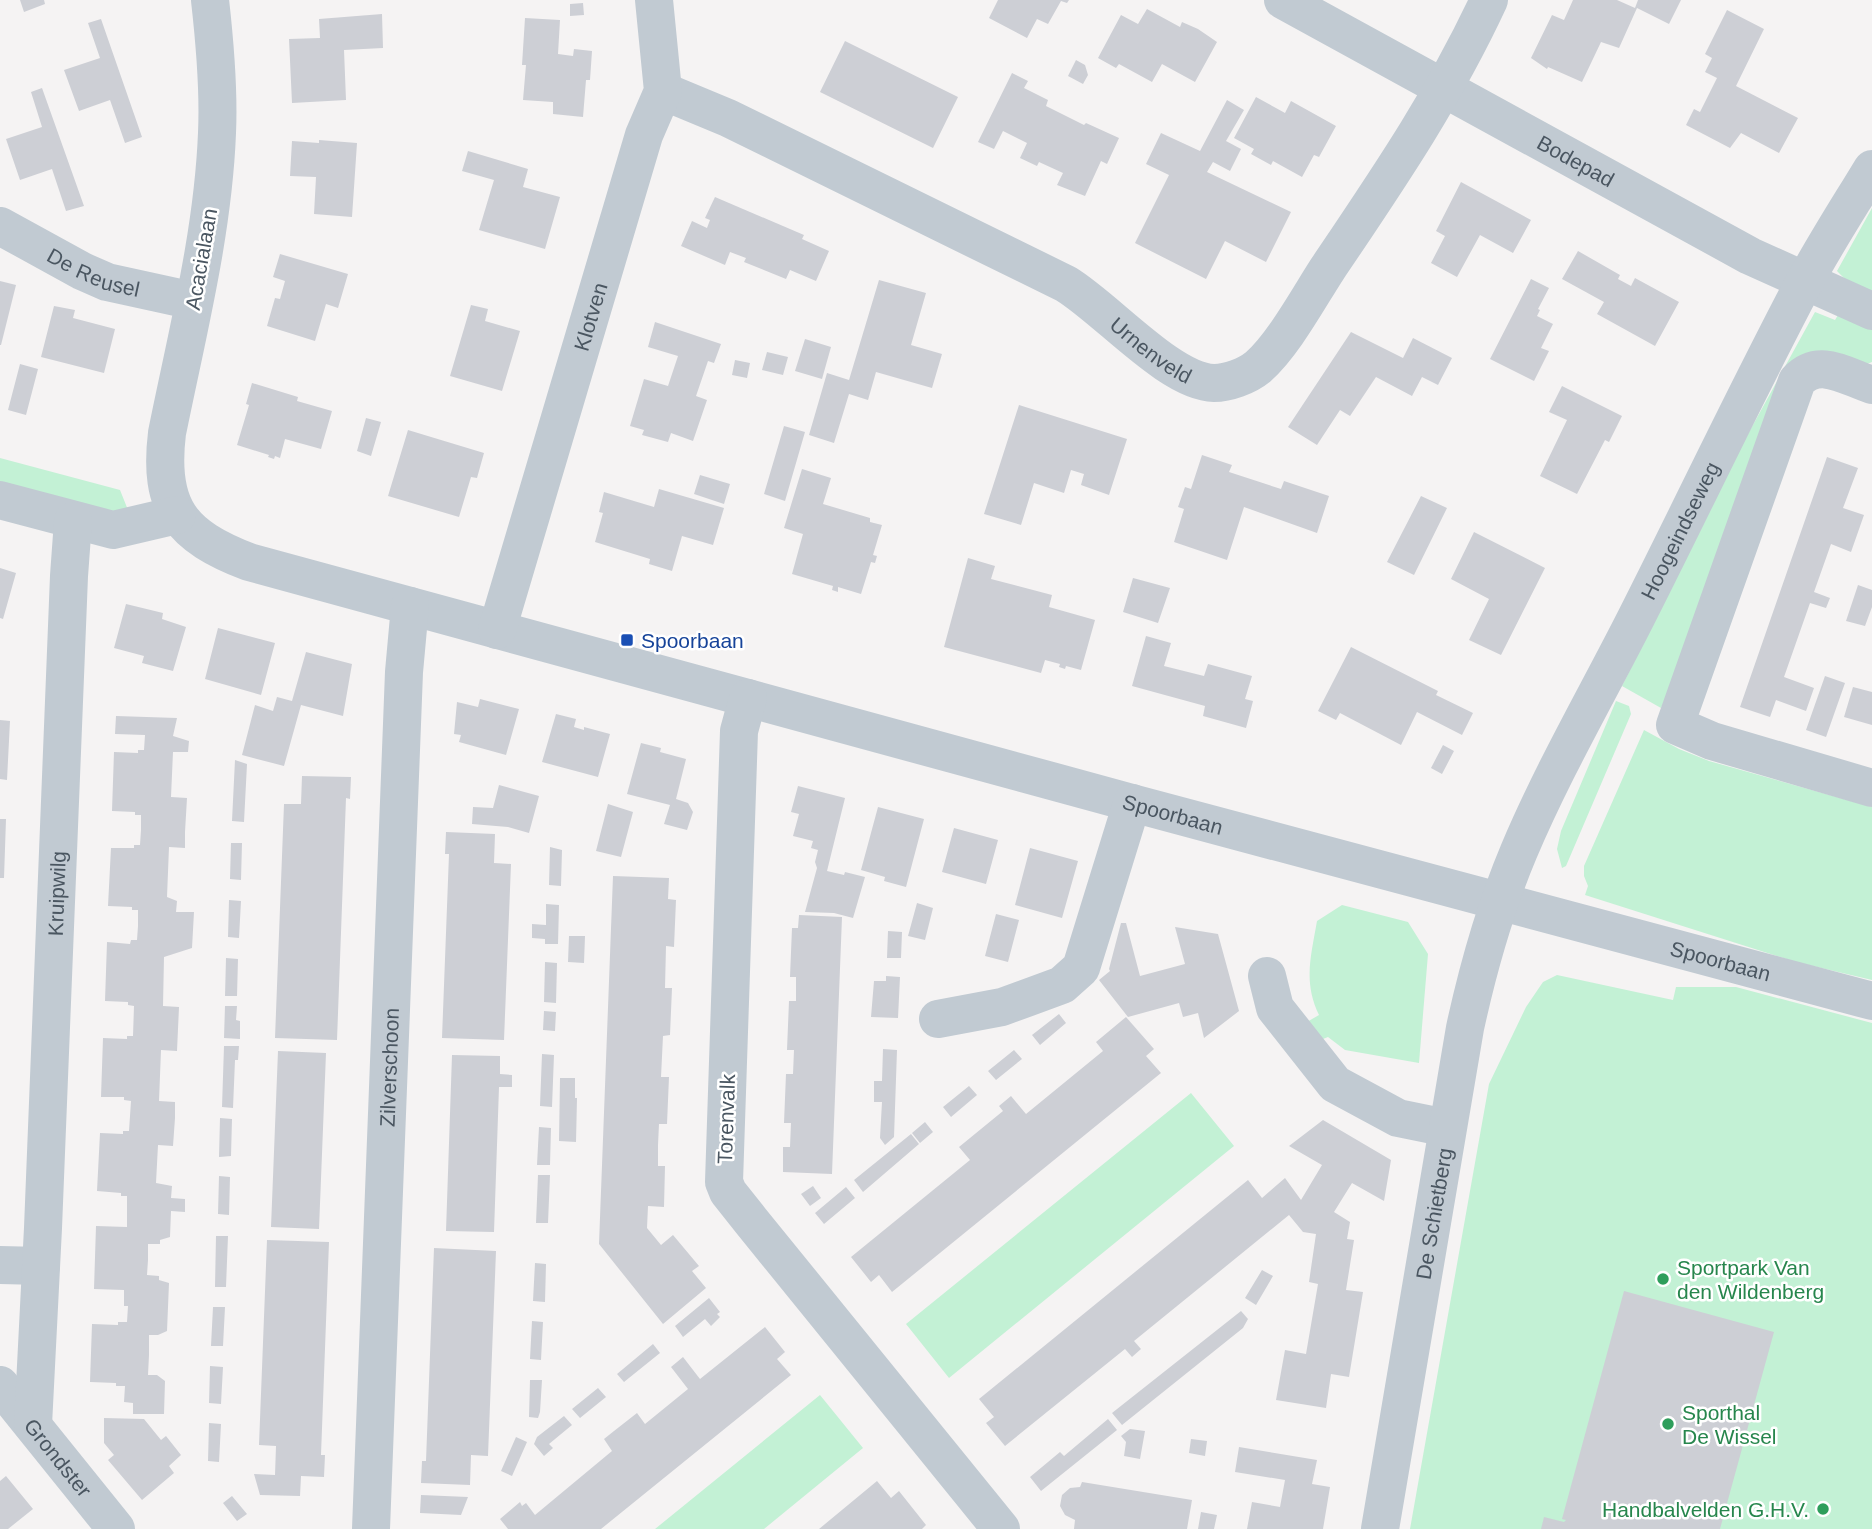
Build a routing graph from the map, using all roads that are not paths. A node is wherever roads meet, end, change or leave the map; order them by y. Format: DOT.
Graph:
graph roads {
  1 [pos="211,0"];
  2 [pos="654,0"];
  3 [pos="1283,0"];
  4 [pos="1489,0"];
  5 [pos="1446,88"];
  6 [pos="663,91"];
  7 [pos="1872,169"];
  8 [pos="0,226"];
  9 [pos="1805,281"];
  10 [pos="194,301"];
  11 [pos="1872,312"];
  12 [pos="1855,379"];
  13 [pos="0,500"];
  14 [pos="177,515"];
  15 [pos="73,521"];
  16 [pos="410,606"];
  17 [pos="496,630"];
  18 [pos="748,698"];
  19 [pos="1872,788"];
  20 [pos="1132,803"];
  21 [pos="1500,901"];
  22 [pos="1267,976"];
  23 [pos="1872,1001"];
  24 [pos="938,1019"];
  25 [pos="1447,1129"];
  26 [pos="0,1265"];
  27 [pos="41,1266"];
  28 [pos="0,1385"];
  29 [pos="33,1426"];
  30 [pos="116,1529"];
  31 [pos="371,1529"];
  32 [pos="1000,1529"];
  33 [pos="1380,1529"];
  1 -- 10 [label="street, Acacialaan"];
  2 -- 6 [label="street, Klotven"];
  3 -- 5 [label="street, Bodepad"];
  4 -- 5 [label="street, Urnenveld"];
  5 -- 6 [label="street, Urnenveld"];
  5 -- 9 [label="street, Bodepad"];
  6 -- 17 [label="street, Klotven"];
  7 -- 9 [label="street, Hoogeindseweg"];
  8 -- 10 [label="street, De Reusel"];
  9 -- 11 [label="street, Bodepad"];
  9 -- 21 [label="street, Hoogeindseweg"];
  10 -- 14 [label="street, Acacialaan"];
  12 -- 19 [label="street"];
  13 -- 15 [label="street"];
  14 -- 15 [label="street"];
  14 -- 16 [label="street, Spoorbaan"];
  15 -- 27 [label="street, Kruipwilg"];
  16 -- 17 [label="street, Spoorbaan"];
  16 -- 31 [label="street, Zilverschoon"];
  17 -- 18 [label="street, Spoorbaan"];
  18 -- 20 [label="street, Spoorbaan"];
  18 -- 32 [label="street, Torenvalk"];
  20 -- 21 [label="street, Spoorbaan"];
  20 -- 24 [label="street"];
  21 -- 23 [label="street, Spoorbaan"];
  21 -- 25 [label="street, De Schietberg"];
  22 -- 25 [label="street"];
  25 -- 33 [label="street, De Schietberg"];
  26 -- 27 [label="street"];
  27 -- 29 [label="street, Kruipwilg"];
  28 -- 29 [label="street, Grondster"];
  29 -- 30 [label="street, Grondster"];
}
